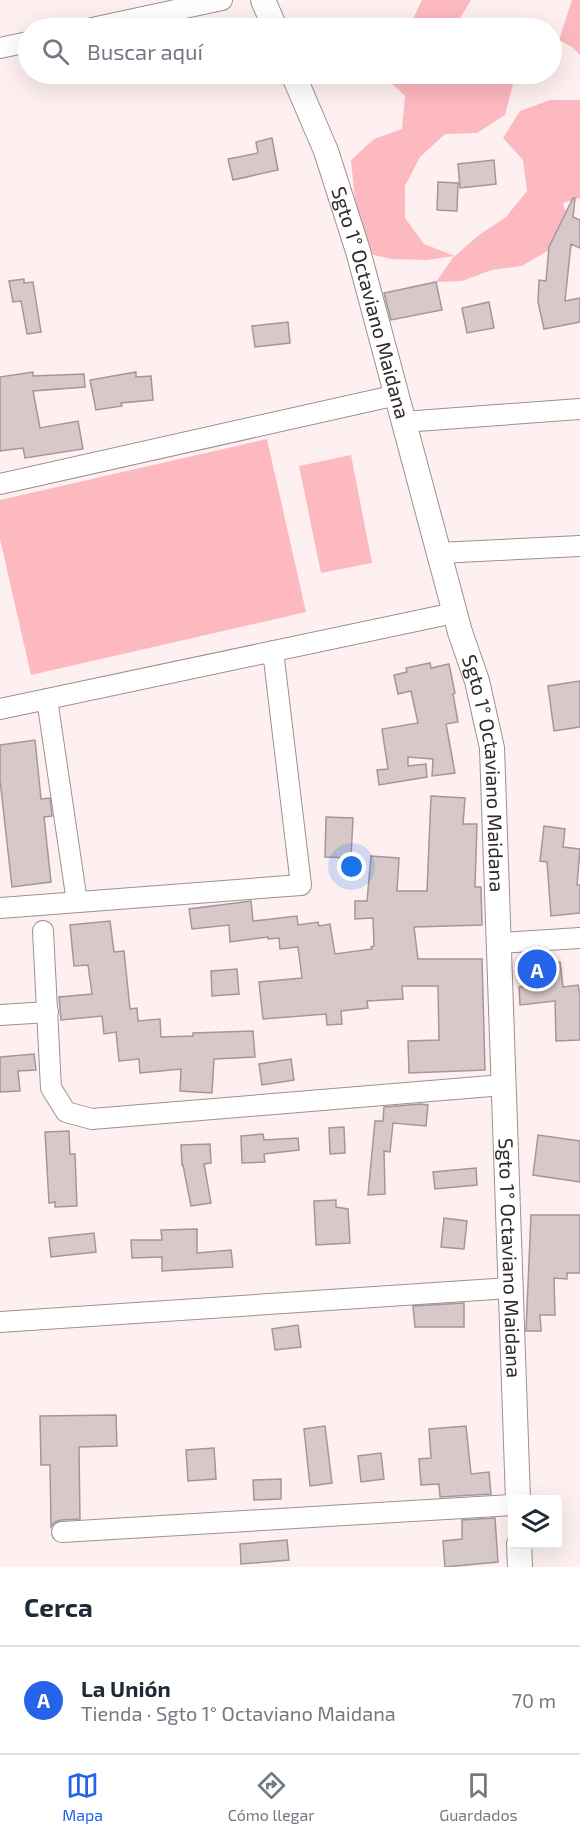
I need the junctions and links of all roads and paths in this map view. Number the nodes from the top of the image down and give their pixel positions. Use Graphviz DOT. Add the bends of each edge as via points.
graph roads {
  1 [pos="222,0"];
  2 [pos="263,0"];
  3 [pos="138,18"];
  4 [pos="270,18"];
  5 [pos="18,44"];
  6 [pos="0,48"];
  7 [pos="297,84"];
  8 [pos="396,395"];
  9 [pos="580,409"];
  10 [pos="404,422"];
  11 [pos="0,484"];
  12 [pos="580,546"];
  13 [pos="438,553"];
  14 [pos="454,613"];
  15 [pos="273,651"];
  16 [pos="48,699"];
  17 [pos="0,709"];
  18 [pos="77,902"];
  19 [pos="0,908"];
  20 [pos="43,931"];
  21 [pos="580,938"];
  22 [pos="499,943"];
  23 [pos="48,1012"];
  24 [pos="0,1015"];
  25 [pos="503,1085"];
  26 [pos="510,1288"];
  27 [pos="0,1322"];
  28 [pos="518,1495"];
  29 [pos="508,1504"];
  30 [pos="62,1532"];
  31 [pos="519,1549"];
  32 [pos="520,1567"];
  1 -- 3 [label="street"];
  2 -- 4 [label="main road"];
  5 -- 6 [label="street"];
  7 -- 8 [label="main road, Sgto 1° Octaviano Maidana" via="326,151 358,251"];
  8 -- 10 [label="main road, Sgto 1° Octaviano Maidana"];
  8 -- 11 [label="street"];
  9 -- 10 [label="street"];
  10 -- 13 [label="main road, Sgto 1° Octaviano Maidana"];
  12 -- 13 [label="street"];
  13 -- 14 [label="main road, Sgto 1° Octaviano Maidana"];
  14 -- 15 [label="street"];
  14 -- 22 [label="main road, Sgto 1° Octaviano Maidana" via="477,681 492,748"];
  15 -- 16 [label="street"];
  15 -- 18 [label="street" via="301,885"];
  16 -- 17 [label="street"];
  16 -- 18 [label="street"];
  18 -- 19 [label="street"];
  20 -- 23 [label="street"];
  21 -- 22 [label="street"];
  22 -- 25 [label="main road, Sgto 1° Octaviano Maidana"];
  23 -- 24 [label="street"];
  23 -- 25 [label="street" via="51,1088 66,1112 92,1119"];
  25 -- 26 [label="main road, Sgto 1° Octaviano Maidana"];
  26 -- 27 [label="street"];
  26 -- 28 [label="main road, Sgto 1° Octaviano Maidana"];
  29 -- 30 [label="street"];
  31 -- 32 [label="main road"];
}
